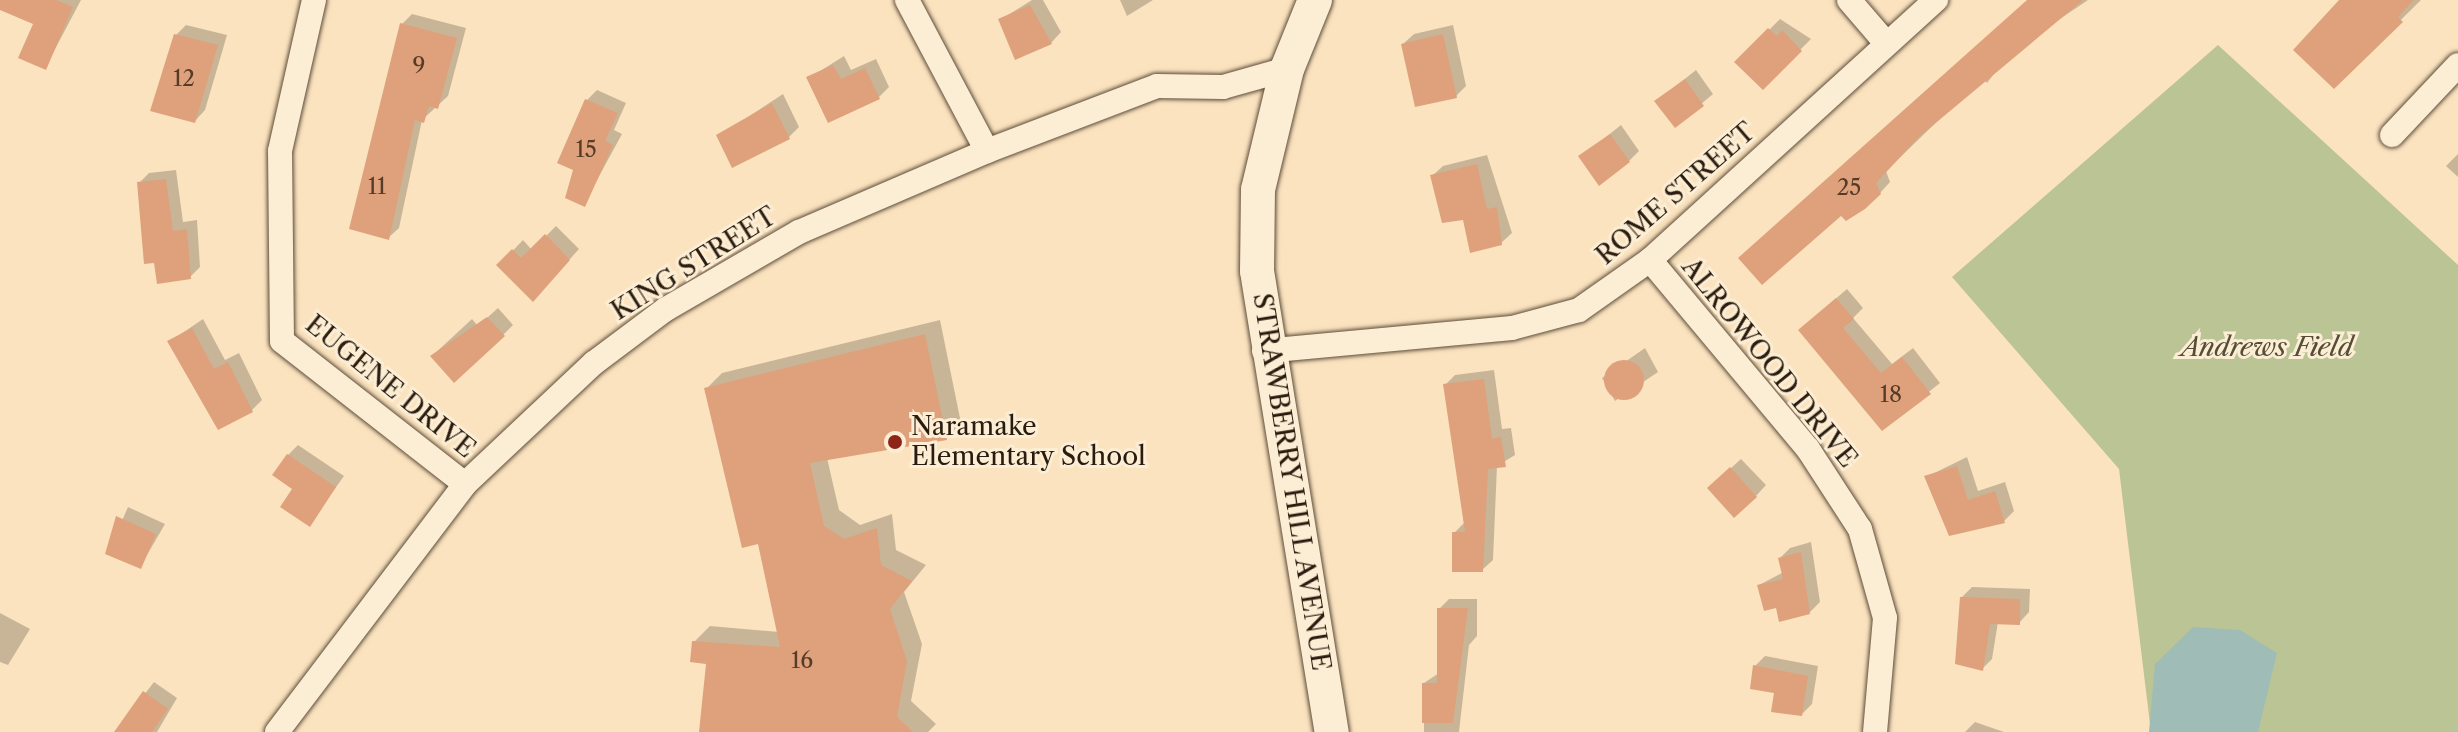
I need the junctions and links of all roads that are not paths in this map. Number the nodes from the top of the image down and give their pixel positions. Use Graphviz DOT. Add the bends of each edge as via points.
graph roads {
  1 [pos="314,0"];
  2 [pos="907,0"];
  3 [pos="1315,0"];
  4 [pos="1849,0"];
  5 [pos="1936,0"];
  6 [pos="1886,43"];
  7 [pos="2458,65"];
  8 [pos="1287,69"];
  9 [pos="2392,135"];
  10 [pos="987,151"];
  11 [pos="1650,260"];
  12 [pos="1264,351"];
  13 [pos="465,484"];
  14 [pos="277,732"];
  15 [pos="1332,732"];
  16 [pos="1875,732"];
  1 -- 13 [label="street, EUGENE DRIVE" via="280,151 282,341"];
  2 -- 10 [label="street"];
  3 -- 8 [label="main road, STRAWBERRY HILL AVENUE"];
  4 -- 6 [label="street"];
  5 -- 6 [label="street, ROME STREET"];
  6 -- 11 [label="street, ROME STREET"];
  7 -- 9 [label="street"];
  8 -- 10 [label="street, KING STREET" via="1223,87 1157,86"];
  8 -- 12 [label="main road, STRAWBERRY HILL AVENUE" via="1258,190"];
  10 -- 13 [label="street, KING STREET" via="799,232 666,309 594,363"];
  11 -- 12 [label="street, ROME STREET" via="1579,310 1512,328"];
  11 -- 16 [label="street, ALROWOOD DRIVE" via="1808,449 1860,529 1885,618"];
  12 -- 15 [label="main road, STRAWBERRY HILL AVENUE"];
  13 -- 14 [label="street, KING STREET"];
}
